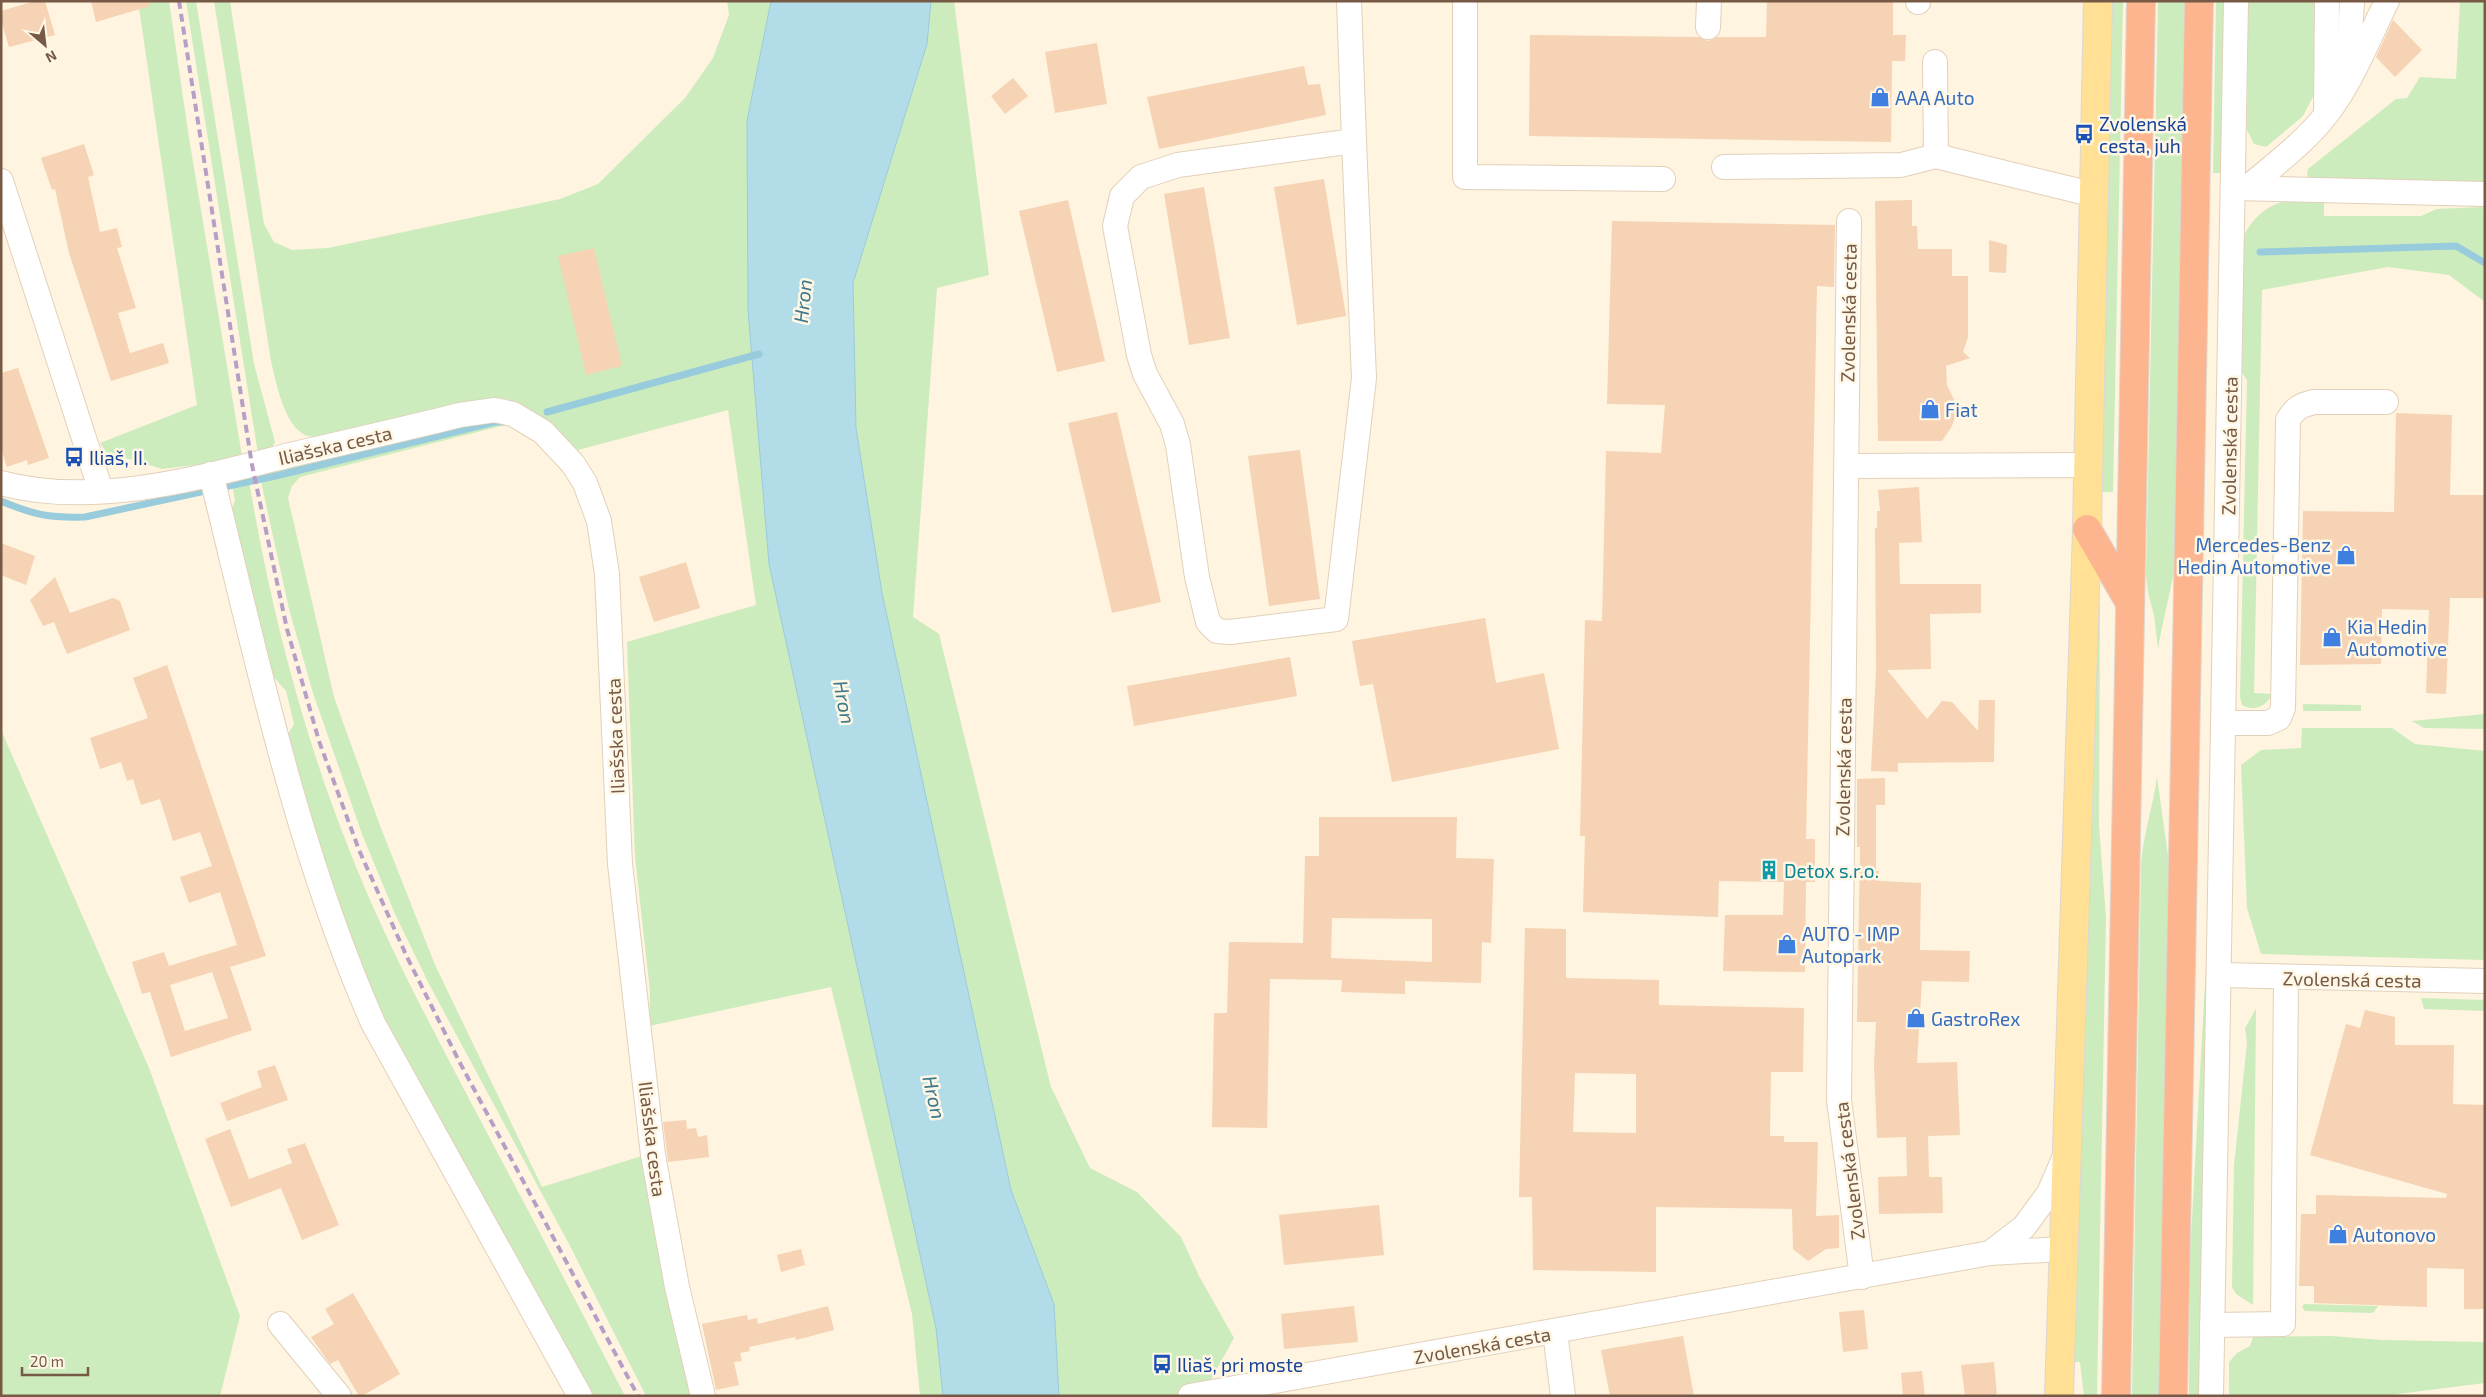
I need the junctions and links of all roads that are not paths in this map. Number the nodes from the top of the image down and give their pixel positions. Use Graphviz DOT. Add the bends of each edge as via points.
graph roads {
  1 [pos="1349,1"];
  2 [pos="1465,1"];
  3 [pos="1709,1"];
  4 [pos="2098,1"];
  5 [pos="2141,1"];
  6 [pos="2199,1"];
  7 [pos="2236,1"];
  8 [pos="2327,1"];
  9 [pos="2352,1"];
  10 [pos="2387,1"];
  11 [pos="1708,27"];
  12 [pos="1935,62"];
  13 [pos="2348,79"];
  14 [pos="2326,114"];
  15 [pos="1354,141"];
  16 [pos="1936,156"];
  17 [pos="1724,168"];
  18 [pos="1663,179"];
  19 [pos="1,182"];
  20 [pos="2240,188"];
  21 [pos="2485,194"];
  22 [pos="2095,195"];
  23 [pos="1849,221"];
  24 [pos="2386,402"];
  25 [pos="2087,465"];
  26 [pos="1847,466"];
  27 [pos="1,483"];
  28 [pos="214,486"];
  29 [pos="100,491"];
  30 [pos="2087,529"];
  31 [pos="2130,603"];
  32 [pos="2223,723"];
  33 [pos="2219,975"];
  34 [pos="2286,978"];
  35 [pos="2485,981"];
  36 [pos="2066,1155"];
  37 [pos="2062,1249"];
  38 [pos="1990,1253"];
  39 [pos="1862,1277"];
  40 [pos="280,1324"];
  41 [pos="2212,1325"];
  42 [pos="1556,1332"];
  43 [pos="1301,1386"];
  44 [pos="339,1396"];
  45 [pos="580,1396"];
  46 [pos="703,1396"];
  47 [pos="1190,1396"];
  48 [pos="1563,1396"];
  49 [pos="2059,1396"];
  50 [pos="2116,1396"];
  51 [pos="2173,1396"];
  52 [pos="2211,1396"];
  1 -- 15 [label="street"];
  2 -- 18 [label="street" via="1465,177"];
  3 -- 11 [label="street"];
  4 -- 22 [label="main road, Zvolenská cesta"];
  5 -- 31 [label="highway"];
  6 -- 51 [label="highway"];
  7 -- 20 [label="street, Zvolenská cesta"];
  8 -- 14 [label="street"];
  9 -- 13 [label="street"];
  10 -- 13 [label="street"];
  12 -- 16 [label="street"];
  13 -- 14 [label="street"];
  14 -- 20 [label="street" via="2306,138"];
  15 -- 15 [label="street" via="1364,378 1336,619 1217,631 1208,622 1197,577 1178,445 1172,424 1145,374 1139,355 1115,226 1122,196 1141,177 1178,165"];
  16 -- 17 [label="street" via="1902,165"];
  16 -- 22 [label="street"];
  19 -- 29 [label="street"];
  20 -- 21 [label="street"];
  20 -- 32 [label="street, Zvolenská cesta"];
  22 -- 25 [label="main road, Zvolenská cesta"];
  23 -- 26 [label="street, Zvolenská cesta"];
  24 -- 32 [label="street" via="2303,404 2288,420 2283,708 2279,718 2268,723"];
  25 -- 26 [label="street"];
  25 -- 30 [label="main road, Zvolenská cesta"];
  26 -- 39 [label="street, Zvolenská cesta" via="1839,1100"];
  27 -- 29 [label="street, Iliašska cesta" via="56,492"];
  28 -- 29 [label="street, Iliašska cesta"];
  28 -- 45 [label="street" via="280,750 345,960 373,1023"];
  28 -- 46 [label="street, Iliašska cesta" via="460,415 495,410 513,414 543,432 568,458 585,483 599,522 607,574 620,864 654,1155 677,1286"];
  30 -- 31 [label="highway"];
  30 -- 36 [label="main road, Zvolenská cesta"];
  31 -- 50 [label="highway"];
  32 -- 33 [label="street, Zvolenská cesta"];
  33 -- 34 [label="street, Zvolenská cesta"];
  33 -- 41 [label="street, Zvolenská cesta"];
  34 -- 35 [label="street, Zvolenská cesta"];
  34 -- 41 [label="street" via="2283,1324"];
  36 -- 37 [label="main road, Zvolenská cesta"];
  36 -- 38 [label="street, Zvolenská cesta" via="2049,1193 2024,1227"];
  37 -- 38 [label="street, Zvolenská cesta"];
  37 -- 49 [label="main road, Zvolenská cesta"];
  38 -- 39 [label="street, Zvolenská cesta"];
  39 -- 42 [label="street, Zvolenská cesta"];
  40 -- 44 [label="street"];
  41 -- 52 [label="street, Zvolenská cesta"];
  42 -- 43 [label="street, Zvolenská cesta"];
  42 -- 48 [label="street"];
  43 -- 47 [label="street, Zvolenská cesta"];
}
